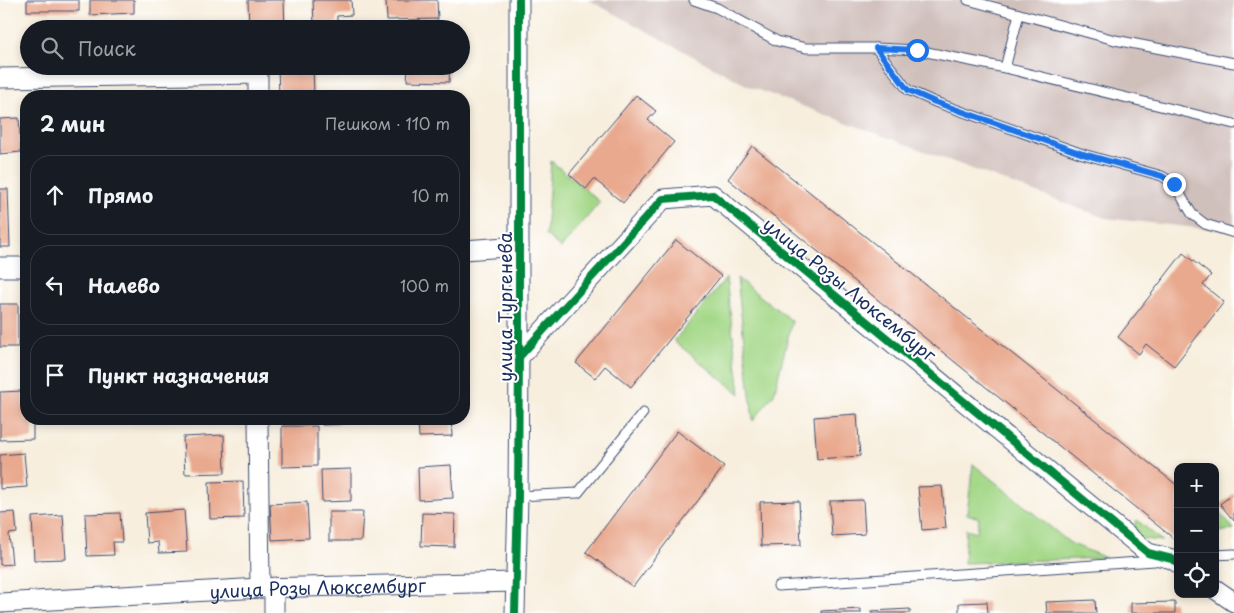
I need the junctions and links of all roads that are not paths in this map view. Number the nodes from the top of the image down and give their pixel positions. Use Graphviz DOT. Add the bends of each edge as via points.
graph roads {
  1 [pos="519,0"];
  2 [pos="694,0"];
  3 [pos="968,0"];
  4 [pos="1019,14"];
  5 [pos="876,48"];
  6 [pos="1234,63"];
  7 [pos="1005,68"];
  8 [pos="194,75"];
  9 [pos="258,75"];
  10 [pos="0,78"];
  11 [pos="258,90"];
  12 [pos="1234,124"];
  13 [pos="1234,233"];
  14 [pos="518,246"];
  15 [pos="470,250"];
  16 [pos="0,267"];
  17 [pos="20,267"];
  18 [pos="519,357"];
  19 [pos="643,413"];
  20 [pos="258,425"];
  21 [pos="518,496"];
  22 [pos="1234,554"];
  23 [pos="1219,555"];
  24 [pos="1174,560"];
  25 [pos="1174,561"];
  26 [pos="515,582"];
  27 [pos="778,586"];
  28 [pos="267,588"];
  29 [pos="1219,592"];
  30 [pos="1234,602"];
  31 [pos="0,603"];
  32 [pos="274,613"];
  33 [pos="515,613"];
  1 -- 14 [label="street, улица Тургенева"];
  2 -- 5 [label="lane" via="717,8 777,41 806,48"];
  3 -- 4 [label="lane"];
  4 -- 6 [label="lane" via="1115,40"];
  4 -- 7 [label="lane"];
  5 -- 7 [label="lane" via="917,50"];
  5 -- 13 [label="lane" via="908,90 1083,154 1162,176 1174,184 1192,214 1205,224"];
  7 -- 12 [label="lane"];
  8 -- 10 [label="street"];
  9 -- 11 [label="street"];
  14 -- 15 [label="street"];
  14 -- 18 [label="street, улица Тургенева"];
  16 -- 17 [label="street"];
  18 -- 21 [label="street, улица Тургенева"];
  18 -- 24 [label="street, улица Розы Люксембург" via="663,199 713,195 1148,553"];
  19 -- 21 [label="lane" via="578,493"];
  20 -- 28 [label="street"];
  21 -- 26 [label="street, улица Тургенева"];
  22 -- 23 [label="lane"];
  25 -- 27 [label="lane"];
  26 -- 28 [label="street, улица Розы Люксембург"];
  26 -- 33 [label="street, улица Тургенева"];
  28 -- 31 [label="street, улица Розы Люксембург"];
  28 -- 32 [label="street"];
  29 -- 30 [label="street"];
}
